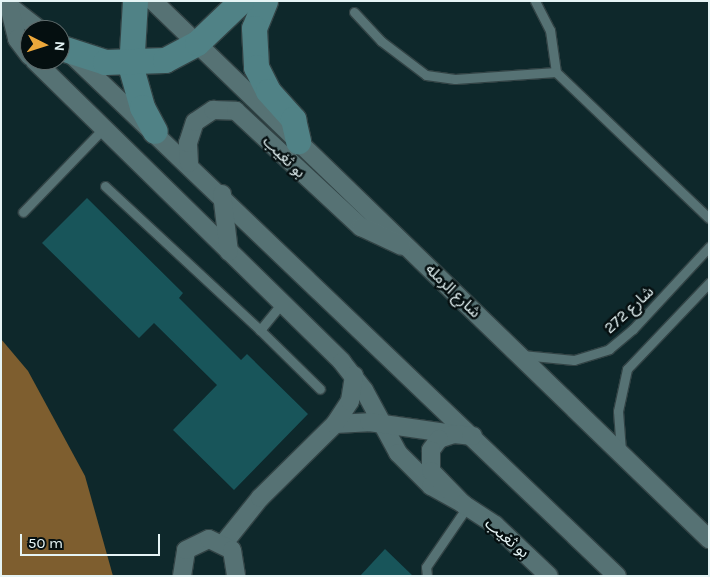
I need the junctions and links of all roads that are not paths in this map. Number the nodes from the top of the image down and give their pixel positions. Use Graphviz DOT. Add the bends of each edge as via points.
graph roads {
  1 [pos="135,1"];
  2 [pos="153,1"];
  3 [pos="241,1"];
  4 [pos="265,1"];
  5 [pos="534,1"];
  6 [pos="6,4"];
  7 [pos="354,12"];
  8 [pos="27,20"];
  9 [pos="20,43"];
  10 [pos="197,43"];
  11 [pos="70,50"];
  12 [pos="70,54"];
  13 [pos="131,64"];
  14 [pos="44,70"];
  15 [pos="556,72"];
  16 [pos="103,129"];
  17 [pos="155,131"];
  18 [pos="298,141"];
  19 [pos="189,163"];
  20 [pos="105,186"];
  21 [pos="222,194"];
  22 [pos="23,212"];
  23 [pos="709,218"];
  24 [pos="407,247"];
  25 [pos="709,247"];
  26 [pos="229,252"];
  27 [pos="709,283"];
  28 [pos="282,303"];
  29 [pos="260,330"];
  30 [pos="520,355"];
  31 [pos="354,375"];
  32 [pos="320,389"];
  33 [pos="380,423"];
  34 [pos="335,424"];
  35 [pos="454,434"];
  36 [pos="473,436"];
  37 [pos="622,454"];
  38 [pos="465,505"];
  39 [pos="709,539"];
  40 [pos="224,543"];
  41 [pos="182,576"];
  42 [pos="236,576"];
  43 [pos="427,576"];
  44 [pos="549,576"];
  45 [pos="617,576"];
  1 -- 13 [label="main road"];
  2 -- 10 [label="street, شارع الرمله"];
  3 -- 10 [label="main road"];
  4 -- 18 [label="main road" via="254,28 256,66 268,91 293,119"];
  5 -- 15 [label="lane" via="550,30"];
  6 -- 8 [label="street"];
  6 -- 9 [label="street"];
  7 -- 15 [label="lane" via="381,40 426,75 455,79"];
  10 -- 13 [label="main road" via="165,60"];
  10 -- 18 [label="street, شارع الرمله"];
  11 -- 13 [label="main road" via="96,60"];
  12 -- 17 [label="street"];
  13 -- 17 [label="main road" via="142,107"];
  14 -- 16 [label="street, بو ثغيب"];
  15 -- 23 [label="lane"];
  16 -- 22 [label="lane"];
  16 -- 26 [label="street, بو ثغيب"];
  17 -- 19 [label="street"];
  18 -- 24 [label="street, شارع الرمله"];
  19 -- 21 [label="street"];
  19 -- 24 [label="street, بو ثغيب" via="188,144 195,122 214,110 236,111 361,227"];
  20 -- 29 [label="lane"];
  21 -- 26 [label="street"];
  21 -- 36 [label="street"];
  24 -- 30 [label="street, شارع الرمله"];
  25 -- 30 [label="lane, شارع 272" via="633,329 609,349 574,360"];
  26 -- 28 [label="street, بو ثغيب"];
  27 -- 37 [label="lane" via="627,369 618,411"];
  28 -- 29 [label="lane"];
  28 -- 31 [label="street, بو ثغيب"];
  29 -- 32 [label="lane"];
  30 -- 37 [label="street, شارع الرمله"];
  31 -- 33 [label="street, بو ثغيب"];
  31 -- 34 [label="street" via="350,401"];
  33 -- 34 [label="street"];
  33 -- 35 [label="street"];
  33 -- 38 [label="street, بو ثغيب" via="410,466 442,495"];
  34 -- 40 [label="street" via="260,498"];
  35 -- 36 [label="street"];
  35 -- 38 [label="street, بو ثغيب" via="435,444 429,465 435,478"];
  36 -- 45 [label="street"];
  37 -- 39 [label="street, شارع الرمله"];
  38 -- 43 [label="lane" via="426,567"];
  38 -- 44 [label="street, بو ثغيب" via="508,536"];
  40 -- 41 [label="street" via="209,539 194,543 182,560"];
  40 -- 42 [label="street" via="235,554"];
}
